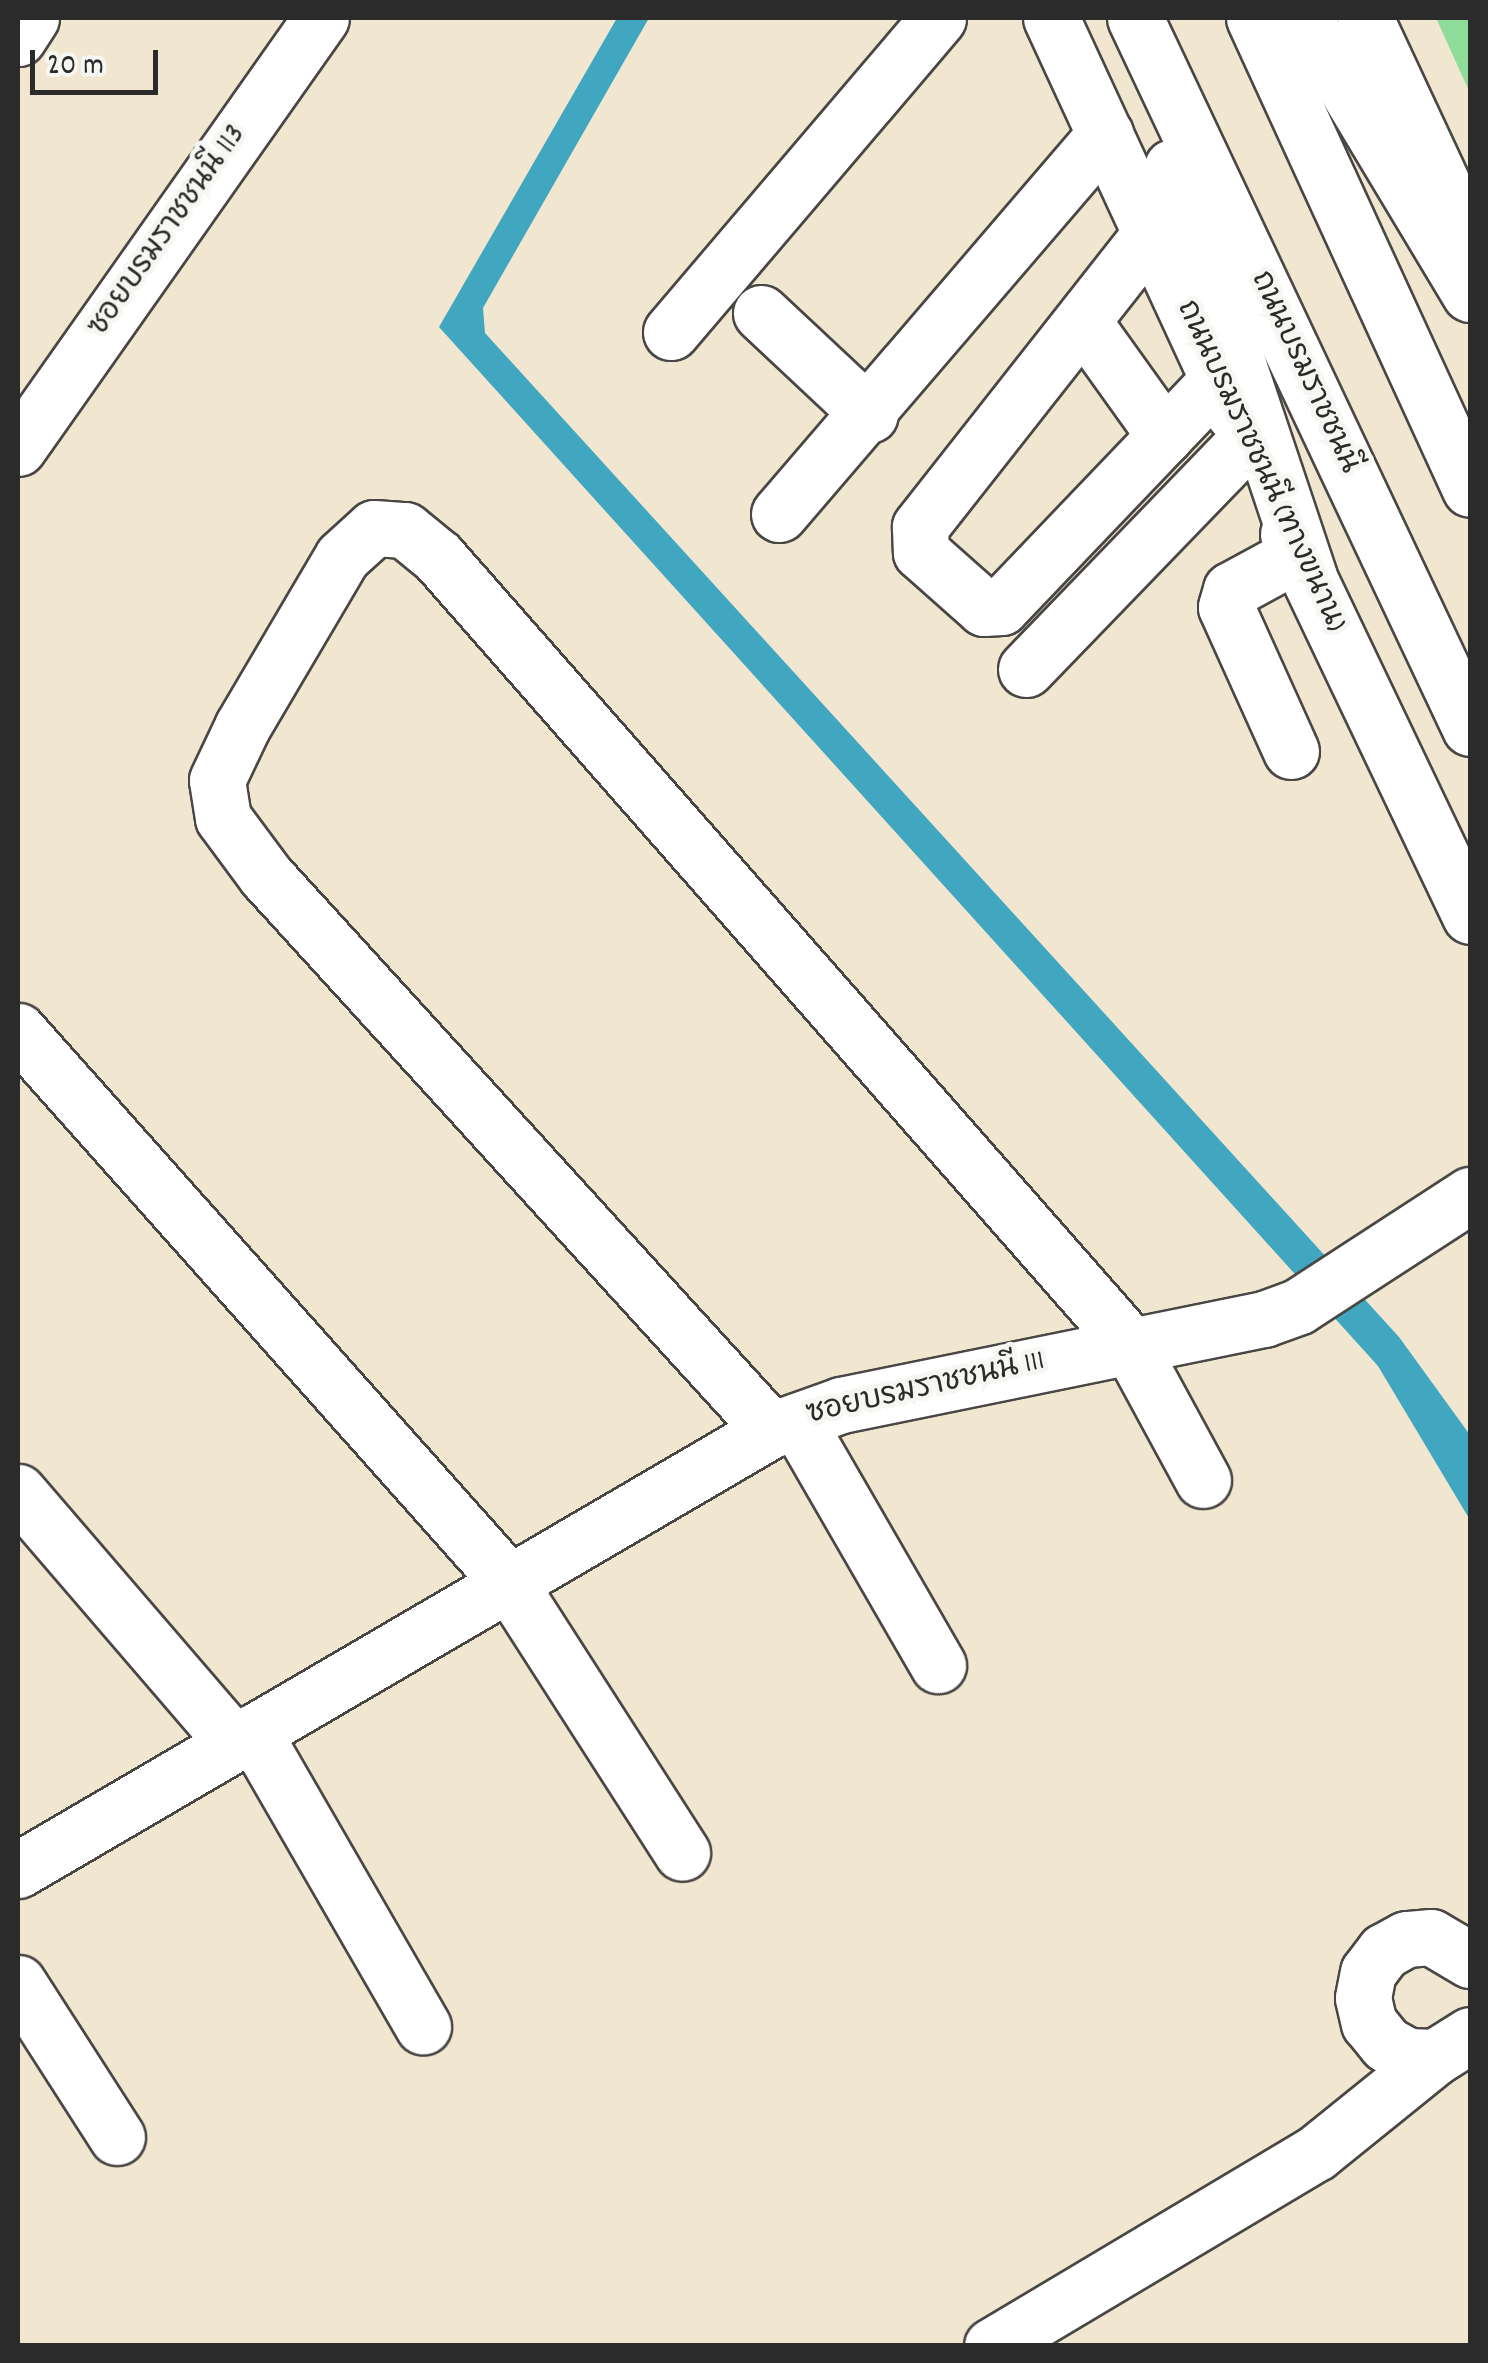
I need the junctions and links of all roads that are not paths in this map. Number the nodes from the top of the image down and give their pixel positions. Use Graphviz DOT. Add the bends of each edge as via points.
graph roads {
  1 [pos="31,18"];
  2 [pos="321,18"];
  3 [pos="938,18"];
  4 [pos="1051,18"];
  5 [pos="1117,18"];
  6 [pos="1135,18"];
  7 [pos="1254,18"];
  8 [pos="1304,18"];
  9 [pos="1365,18"];
  10 [pos="18,38"];
  11 [pos="1105,134"];
  12 [pos="1151,233"];
  13 [pos="1470,243"];
  14 [pos="1470,294"];
  15 [pos="761,312"];
  16 [pos="1084,323"];
  17 [pos="671,332"];
  18 [pos="1218,380"];
  19 [pos="870,416"];
  20 [pos="1165,436"];
  21 [pos="1246,441"];
  22 [pos="18,448"];
  23 [pos="1470,490"];
  24 [pos="779,514"];
  25 [pos="1303,565"];
  26 [pos="1026,669"];
  27 [pos="1470,728"];
  28 [pos="1291,751"];
  29 [pos="1470,916"];
  30 [pos="18,1031"];
  31 [pos="1470,1195"];
  32 [pos="1128,1342"];
  33 [pos="784,1425"];
  34 [pos="1203,1480"];
  35 [pos="18,1492"];
  36 [pos="507,1580"];
  37 [pos="938,1665"];
  38 [pos="226,1746"];
  39 [pos="682,1853"];
  40 [pos="18,1870"];
  41 [pos="1470,1960"];
  42 [pos="18,1982"];
  43 [pos="423,2026"];
  44 [pos="1453,2046"];
  45 [pos="117,2137"];
  46 [pos="992,2346"];
  1 -- 10 [label="main road"];
  2 -- 22 [label="main road, ซอยบรมราชชนนี 113"];
  3 -- 17 [label="main road"];
  4 -- 11 [label="main road, ถนนบรมราชชนนี (ทางขนาน)"];
  5 -- 25 [label="main road"];
  6 -- 27 [label="main road, ถนนบรมราชชนนี"];
  7 -- 23 [label="main road"];
  8 -- 14 [label="main road"];
  9 -- 13 [label="main road"];
  11 -- 12 [label="main road, ถนนบรมราชชนนี (ทางขนาน)"];
  11 -- 19 [label="main road"];
  12 -- 16 [label="main road"];
  12 -- 18 [label="main road, ถนนบรมราชชนนี (ทางขนาน)"];
  15 -- 19 [label="main road"];
  16 -- 20 [label="main road"];
  16 -- 20 [label="main road" via="920,527 922,552 984,608 1001,608"];
  18 -- 20 [label="main road"];
  18 -- 21 [label="main road, ถนนบรมราชชนนี (ทางขนาน)"];
  19 -- 24 [label="main road"];
  21 -- 25 [label="main road, ถนนบรมราชชนนี (ทางขนาน)"];
  21 -- 26 [label="main road"];
  25 -- 28 [label="main road" via="1231,590 1226,608"];
  25 -- 29 [label="main road, ถนนบรมราชชนนี (ทางขนาน)"];
  30 -- 36 [label="main road"];
  31 -- 32 [label="main road, ซอยบรมราชชนนี 111" via="1299,1306 1232,1329"];
  32 -- 33 [label="main road, ซอยบรมราชชนนี 111"];
  32 -- 33 [label="main road" via="438,557 406,530 374,528 342,557 242,727 217,780 222,818 266,876"];
  32 -- 34 [label="main road"];
  33 -- 36 [label="main road, ซอยบรมราชชนนี 111"];
  33 -- 37 [label="main road"];
  35 -- 38 [label="main road"];
  36 -- 38 [label="main road, ซอยบรมราชชนนี 111"];
  36 -- 39 [label="main road"];
  38 -- 40 [label="main road, ซอยบรมราชชนนี 111"];
  38 -- 43 [label="main road"];
  41 -- 44 [label="main road" via="1431,1937 1406,1939 1384,1951 1368,1972 1363,1998 1369,2024 1386,2044 1408,2056"];
  42 -- 45 [label="main road"];
  44 -- 46 [label="main road" via="1316,2153"];
}
